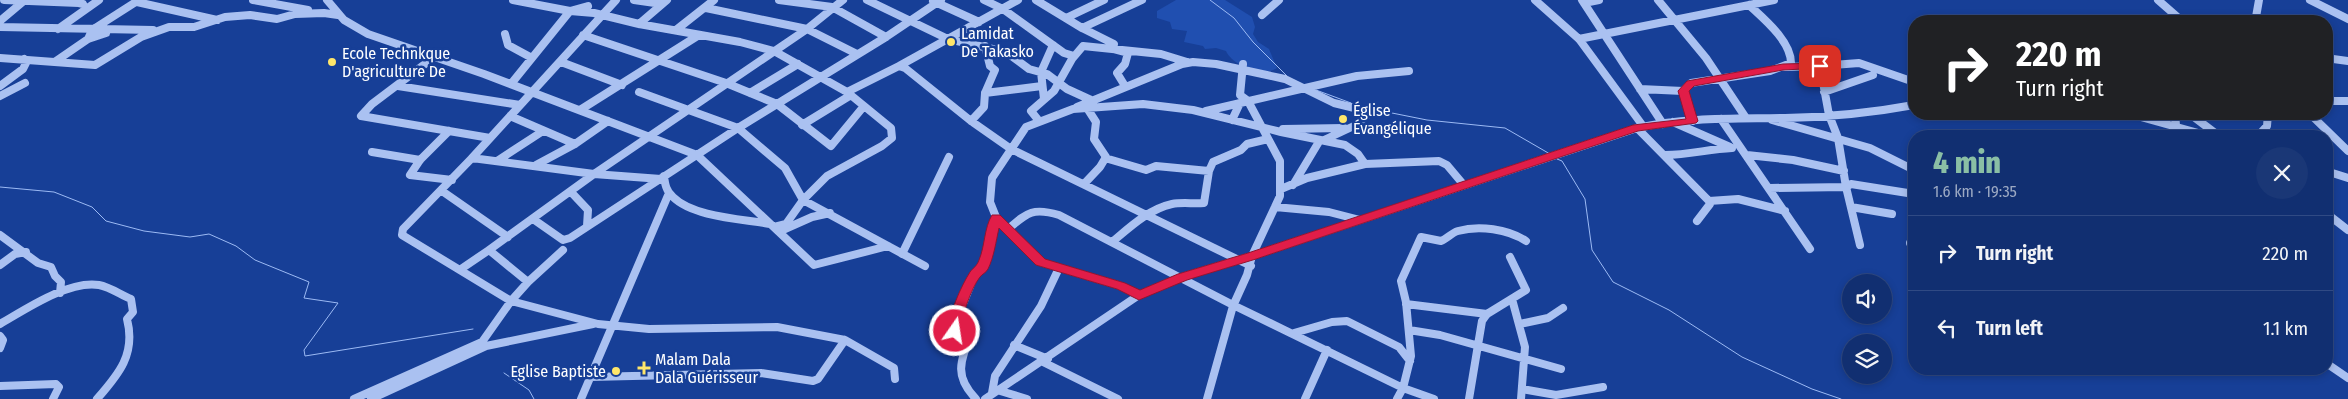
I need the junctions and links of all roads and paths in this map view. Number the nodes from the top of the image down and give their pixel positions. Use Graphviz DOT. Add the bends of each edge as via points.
graph roads {
  1 [pos="4,0"];
  2 [pos="93,0"];
  3 [pos="99,0"];
  4 [pos="253,0"];
  5 [pos="327,0"];
  6 [pos="513,0"];
  7 [pos="616,0"];
  8 [pos="634,0"];
  9 [pos="714,0"];
  10 [pos="779,0"];
  11 [pos="843,0"];
  12 [pos="867,0"];
  13 [pos="984,0"];
  14 [pos="1018,0"];
  15 [pos="1036,0"];
  16 [pos="1104,0"];
  17 [pos="1142,0"];
  18 [pos="1279,0"];
  19 [pos="1535,0"];
  20 [pos="1599,0"];
  21 [pos="1658,0"];
  22 [pos="1774,0"];
  23 [pos="2158,0"];
  24 [pos="2259,0"];
  25 [pos="2310,0"];
  26 [pos="25,1"];
  27 [pos="60,1"];
  28 [pos="138,1"];
  29 [pos="936,1"];
  30 [pos="664,2"];
  31 [pos="1583,2"];
  32 [pos="79,3"];
  33 [pos="586,3"];
  34 [pos="1749,5"];
  35 [pos="706,8"];
  36 [pos="832,8"];
  37 [pos="85,9"];
  38 [pos="1003,9"];
  39 [pos="570,11"];
  40 [pos="324,13"];
  41 [pos="597,14"];
  42 [pos="340,15"];
  43 [pos="1262,15"];
  44 [pos="2175,15"];
  45 [pos="2256,15"];
  46 [pos="1066,18"];
  47 [pos="2348,19"];
  48 [pos="220,20"];
  49 [pos="911,20"];
  50 [pos="0,21"];
  51 [pos="1676,21"];
  52 [pos="979,22"];
  53 [pos="639,24"];
  54 [pos="0,27"];
  55 [pos="1082,28"];
  56 [pos="58,29"];
  57 [pos="807,29"];
  58 [pos="92,30"];
  59 [pos="158,30"];
  60 [pos="676,30"];
  61 [pos="114,31"];
  62 [pos="504,34"];
  63 [pos="583,34"];
  64 [pos="1604,34"];
  65 [pos="699,35"];
  66 [pos="886,37"];
  67 [pos="88,39"];
  68 [pos="948,39"];
  69 [pos="1579,39"];
  70 [pos="1053,45"];
  71 [pos="986,46"];
  72 [pos="1114,49"];
  73 [pos="540,50"];
  74 [pos="774,51"];
  75 [pos="518,52"];
  76 [pos="857,54"];
  77 [pos="1074,56"];
  78 [pos="0,58"];
  79 [pos="433,58"];
  80 [pos="532,58"];
  81 [pos="24,59"];
  82 [pos="2333,59"];
  83 [pos="56,61"];
  84 [pos="2348,61"];
  85 [pos="561,62"];
  86 [pos="659,62"];
  87 [pos="1189,62"];
  88 [pos="798,64"];
  89 [pos="899,66"];
  90 [pos="1820,66"];
  91 [pos="1783,67"];
  92 [pos="1243,68"];
  93 [pos="1409,71"];
  94 [pos="1041,72"];
  95 [pos="1873,75"];
  96 [pos="822,76"];
  97 [pos="1720,79"];
  98 [pos="1908,80"];
  99 [pos="1059,82"];
  100 [pos="726,83"];
  101 [pos="511,84"];
  102 [pos="622,85"];
  103 [pos="398,86"];
  104 [pos="1042,86"];
  105 [pos="1125,86"];
  106 [pos="0,87"];
  107 [pos="1304,88"];
  108 [pos="1640,89"];
  109 [pos="1683,91"];
  110 [pos="532,92"];
  111 [pos="639,92"];
  112 [pos="1824,92"];
  113 [pos="750,93"];
  114 [pos="986,93"];
  115 [pos="849,94"];
  116 [pos="0,96"];
  117 [pos="1044,99"];
  118 [pos="1091,100"];
  119 [pos="2333,101"];
  120 [pos="2348,101"];
  121 [pos="1244,102"];
  122 [pos="777,104"];
  123 [pos="520,105"];
  124 [pos="864,106"];
  125 [pos="1908,106"];
  126 [pos="1087,108"];
  127 [pos="1073,109"];
  128 [pos="580,110"];
  129 [pos="688,110"];
  130 [pos="1204,111"];
  131 [pos="510,116"];
  132 [pos="1829,116"];
  133 [pos="1746,118"];
  134 [pos="1765,118"];
  135 [pos="1721,119"];
  136 [pos="1232,120"];
  137 [pos="2151,120"];
  138 [pos="2175,120"];
  139 [pos="2198,120"];
  140 [pos="2316,120"];
  141 [pos="608,121"];
  142 [pos="971,121"];
  143 [pos="1039,121"];
  144 [pos="1692,121"];
  145 [pos="1673,122"];
  146 [pos="1663,124"];
  147 [pos="802,125"];
  148 [pos="1356,125"];
  149 [pos="1640,127"];
  150 [pos="2176,127"];
  151 [pos="738,128"];
  152 [pos="1266,128"];
  153 [pos="2187,130"];
  154 [pos="2211,130"];
  155 [pos="2326,130"];
  156 [pos="449,131"];
  157 [pos="543,131"];
  158 [pos="2333,136"];
  159 [pos="649,137"];
  160 [pos="490,138"];
  161 [pos="1838,138"];
  162 [pos="1268,139"];
  163 [pos="1322,140"];
  164 [pos="1736,140"];
  165 [pos="575,144"];
  166 [pos="1732,148"];
  167 [pos="1011,149"];
  168 [pos="2348,151"];
  169 [pos="372,152"];
  170 [pos="697,155"];
  171 [pos="1665,155"];
  172 [pos="1747,155"];
  173 [pos="949,157"];
  174 [pos="472,158"];
  175 [pos="1105,158"];
  176 [pos="420,160"];
  177 [pos="497,161"];
  178 [pos="1365,164"];
  179 [pos="536,165"];
  180 [pos="1908,167"];
  181 [pos="1209,171"];
  182 [pos="1844,171"];
  183 [pos="2333,173"];
  184 [pos="594,174"];
  185 [pos="662,178"];
  186 [pos="2348,178"];
  187 [pos="452,180"];
  188 [pos="1084,184"];
  189 [pos="1463,184"];
  190 [pos="1293,185"];
  191 [pos="1846,187"];
  192 [pos="1770,188"];
  193 [pos="1281,189"];
  194 [pos="442,191"];
  195 [pos="571,192"];
  196 [pos="669,193"];
  197 [pos="1908,193"];
  198 [pos="803,200"];
  199 [pos="1709,201"];
  200 [pos="1275,207"];
  201 [pos="1851,207"];
  202 [pos="1785,211"];
  203 [pos="830,213"];
  204 [pos="1892,214"];
  205 [pos="1147,215"];
  206 [pos="996,218"];
  207 [pos="533,219"];
  208 [pos="2333,219"];
  209 [pos="1360,220"];
  210 [pos="1697,221"];
  211 [pos="772,225"];
  212 [pos="587,226"];
  213 [pos="785,230"];
  214 [pos="1007,230"];
  215 [pos="2348,230"];
  216 [pos="0,235"];
  217 [pos="508,237"];
  218 [pos="1526,241"];
  219 [pos="1112,242"];
  220 [pos="1860,245"];
  221 [pos="888,246"];
  222 [pos="1810,249"];
  223 [pos="490,250"];
  224 [pos="562,250"];
  225 [pos="26,252"];
  226 [pos="902,254"];
  227 [pos="1252,256"];
  228 [pos="1510,256"];
  229 [pos="1238,260"];
  230 [pos="0,266"];
  231 [pos="925,266"];
  232 [pos="1251,266"];
  233 [pos="1060,268"];
  234 [pos="461,269"];
  235 [pos="1182,277"];
  236 [pos="528,282"];
  237 [pos="60,293"];
  238 [pos="1139,295"];
  239 [pos="1512,299"];
  240 [pos="511,301"];
  241 [pos="1406,304"];
  242 [pos="1233,305"];
  243 [pos="1563,308"];
  244 [pos="1487,314"];
  245 [pos="0,324"];
  246 [pos="598,324"];
  247 [pos="1520,324"];
  248 [pos="612,326"];
  249 [pos="1409,330"];
  250 [pos="1294,333"];
  251 [pos="0,336"];
  252 [pos="845,340"];
  253 [pos="484,344"];
  254 [pos="1014,345"];
  255 [pos="1478,346"];
  256 [pos="0,348"];
  257 [pos="1407,349"];
  258 [pos="1326,350"];
  259 [pos="1525,359"];
  260 [pos="1045,360"];
  261 [pos="2333,368"];
  262 [pos="1561,369"];
  263 [pos="590,377"];
  264 [pos="2348,378"];
  265 [pos="895,379"];
  266 [pos="0,386"];
  267 [pos="1603,387"];
  268 [pos="1403,388"];
  269 [pos="1522,389"];
  270 [pos="991,394"];
  271 [pos="52,399"];
  272 [pos="98,399"];
  273 [pos="354,399"];
  274 [pos="371,399"];
  275 [pos="581,399"];
  276 [pos="976,399"];
  277 [pos="1028,399"];
  278 [pos="1118,399"];
  279 [pos="1207,399"];
  280 [pos="1305,399"];
  281 [pos="1397,399"];
  282 [pos="1434,399"];
  283 [pos="1468,399"];
  284 [pos="1521,399"];
  1 -- 26 [label="street"];
  2 -- 32 [label="street"];
  3 -- 37 [label="street"];
  4 -- 40 [label="street"];
  5 -- 42 [label="street"];
  6 -- 39 [label="street"];
  7 -- 41 [label="street"];
  8 -- 30 [label="street"];
  9 -- 35 [label="street"];
  10 -- 36 [label="street"];
  11 -- 36 [label="street"];
  12 -- 49 [label="street"];
  13 -- 38 [label="street"];
  14 -- 38 [label="street"];
  15 -- 46 [label="street"];
  16 -- 46 [label="street"];
  17 -- 55 [label="street"];
  18 -- 43 [label="street"];
  19 -- 69 [label="street"];
  20 -- 31 [label="street"];
  21 -- 51 [label="street"];
  22 -- 34 [label="street"];
  23 -- 44 [label="street"];
  24 -- 45 [label="street"];
  25 -- 47 [label="street"];
  26 -- 27 [label="street"];
  26 -- 50 [label="street"];
  27 -- 32 [label="street"];
  28 -- 48 [label="street"];
  28 -- 58 [label="street"];
  29 -- 49 [label="street"];
  29 -- 52 [label="street"];
  30 -- 53 [label="street"];
  31 -- 64 [label="street"];
  32 -- 37 [label="street"];
  33 -- 39 [label="street"];
  33 -- 41 [label="street"];
  34 -- 51 [label="street"];
  34 -- 91 [label="street" via="1767,22 1792,56 1791,63"];
  35 -- 57 [label="street"];
  35 -- 60 [label="street"];
  36 -- 57 [label="street"];
  36 -- 66 [label="street"];
  37 -- 56 [label="street"];
  38 -- 52 [label="street"];
  38 -- 70 [label="street"];
  39 -- 41 [label="street"];
  39 -- 73 [label="street"];
  40 -- 42 [label="street"];
  40 -- 48 [label="street" via="295,14 277,19 250,15"];
  41 -- 53 [label="street"];
  41 -- 63 [label="street"];
  42 -- 79 [label="street" via="368,34"];
  46 -- 55 [label="street"];
  48 -- 59 [label="street" via="194,27"];
  49 -- 66 [label="street"];
  49 -- 68 [label="street"];
  51 -- 64 [label="street"];
  51 -- 97 [label="street"];
  52 -- 68 [label="street"];
  53 -- 60 [label="street"];
  54 -- 56 [label="street"];
  55 -- 72 [label="street" via="1114,44"];
  56 -- 58 [label="street"];
  57 -- 74 [label="street"];
  57 -- 76 [label="street"];
  58 -- 61 [label="street"];
  58 -- 67 [label="street"];
  59 -- 61 [label="street"];
  59 -- 83 [label="street" via="95,65"];
  60 -- 65 [label="street"];
  61 -- 67 [label="street"];
  62 -- 75 [label="street" via="508,45"];
  63 -- 85 [label="street"];
  63 -- 86 [label="street"];
  64 -- 69 [label="street"];
  64 -- 108 [label="street"];
  65 -- 74 [label="street"];
  65 -- 86 [label="street"];
  66 -- 76 [label="street"];
  67 -- 83 [label="street"];
  68 -- 71 [label="street"];
  68 -- 89 [label="street"];
  69 -- 149 [label="street"];
  70 -- 77 [label="street"];
  70 -- 94 [label="street"];
  71 -- 94 [label="street" via="1006,52 1029,69"];
  71 -- 114 [label="street" via="990,66 995,70"];
  72 -- 77 [label="street" via="1083,46"];
  72 -- 87 [label="street" via="1161,54"];
  72 -- 105 [label="street" via="1128,54 1117,73"];
  73 -- 75 [label="street"];
  73 -- 80 [label="street"];
  74 -- 88 [label="street"];
  74 -- 100 [label="street"];
  75 -- 80 [label="street"];
  76 -- 96 [label="street"];
  77 -- 99 [label="street"];
  78 -- 81 [label="street"];
  79 -- 101 [label="street"];
  79 -- 103 [label="street"];
  80 -- 101 [label="street"];
  81 -- 83 [label="street"];
  81 -- 106 [label="street" via="23,69"];
  82 -- 84 [label="street"];
  85 -- 102 [label="street"];
  85 -- 110 [label="street"];
  86 -- 100 [label="street"];
  86 -- 102 [label="street"];
  87 -- 92 [label="street"];
  87 -- 105 [label="street"];
  88 -- 96 [label="street"];
  88 -- 113 [label="street"];
  89 -- 115 [label="street"];
  89 -- 142 [label="street"];
  90 -- 91 [label="street"];
  90 -- 98 [label="street" via="1859,63"];
  90 -- 112 [label="street"];
  91 -- 97 [label="street"];
  92 -- 107 [label="street" via="1285,79"];
  92 -- 121 [label="street" via="1240,96"];
  93 -- 107 [label="street" via="1357,76"];
  94 -- 99 [label="street"];
  94 -- 104 [label="street"];
  95 -- 112 [label="street"];
  96 -- 115 [label="street"];
  96 -- 122 [label="street"];
  97 -- 109 [label="street" via="1691,83"];
  97 -- 133 [label="street"];
  99 -- 117 [label="street"];
  99 -- 118 [label="street"];
  100 -- 113 [label="street"];
  100 -- 129 [label="street"];
  101 -- 110 [label="street"];
  102 -- 128 [label="street"];
  103 -- 123 [label="street"];
  103 -- 156 [label="street" via="361,116"];
  104 -- 114 [label="street"];
  104 -- 117 [label="street"];
  105 -- 118 [label="street"];
  106 -- 116 [label="street" via="25,83"];
  107 -- 121 [label="street"];
  107 -- 148 [label="street" via="1344,106 1371,112"];
  108 -- 109 [label="street"];
  108 -- 146 [label="street"];
  109 -- 144 [label="street"];
  110 -- 123 [label="street"];
  110 -- 128 [label="street"];
  111 -- 129 [label="street"];
  112 -- 132 [label="street"];
  113 -- 122 [label="street"];
  114 -- 142 [label="street" via="984,107"];
  115 -- 124 [label="street"];
  115 -- 147 [label="street"];
  117 -- 143 [label="street" via="1030,111"];
  118 -- 127 [label="street"];
  119 -- 120 [label="street"];
  121 -- 130 [label="street"];
  121 -- 136 [label="street"];
  121 -- 152 [label="street"];
  122 -- 147 [label="street"];
  122 -- 151 [label="street"];
  123 -- 131 [label="street"];
  124 -- 147 [label="street" via="831,146"];
  124 -- 198 [label="street" via="891,128 892,138 827,176"];
  125 -- 132 [label="street"];
  126 -- 127 [label="street"];
  126 -- 130 [label="street" via="1143,104"];
  126 -- 175 [label="street" via="1098,124 1094,139"];
  127 -- 143 [label="street"];
  128 -- 141 [label="street"];
  129 -- 151 [label="street"];
  129 -- 159 [label="street"];
  130 -- 136 [label="street"];
  131 -- 157 [label="street"];
  131 -- 160 [label="street"];
  132 -- 134 [label="street"];
  132 -- 161 [label="street"];
  133 -- 134 [label="street"];
  133 -- 135 [label="street"];
  134 -- 161 [label="street"];
  135 -- 144 [label="street"];
  135 -- 164 [label="street"];
  136 -- 152 [label="street"];
  137 -- 150 [label="street"];
  138 -- 150 [label="street"];
  139 -- 154 [label="street"];
  140 -- 155 [label="street"];
  141 -- 159 [label="street"];
  141 -- 165 [label="street"];
  142 -- 167 [label="street"];
  143 -- 167 [label="street" via="1026,127"];
  144 -- 145 [label="street"];
  145 -- 146 [label="street"];
  145 -- 166 [label="street"];
  146 -- 149 [label="street"];
  148 -- 152 [label="street" via="1338,129"];
  148 -- 163 [label="street"];
  149 -- 171 [label="street"];
  149 -- 189 [label="street"];
  150 -- 153 [label="street"];
  151 -- 170 [label="street"];
  151 -- 198 [label="street" via="785,168"];
  152 -- 162 [label="street"];
  152 -- 163 [label="street"];
  156 -- 160 [label="street"];
  156 -- 176 [label="street"];
  157 -- 165 [label="street"];
  157 -- 177 [label="street"];
  158 -- 168 [label="street"];
  159 -- 170 [label="street"];
  159 -- 184 [label="street"];
  160 -- 174 [label="street"];
  161 -- 180 [label="street" via="1870,148"];
  161 -- 182 [label="street"];
  162 -- 181 [label="street" via="1248,144 1220,158 1213,162"];
  162 -- 193 [label="street" via="1280,161"];
  163 -- 178 [label="street" via="1352,148"];
  163 -- 190 [label="street"];
  164 -- 166 [label="street"];
  164 -- 172 [label="street"];
  165 -- 179 [label="street"];
  166 -- 171 [label="street" via="1690,155"];
  167 -- 188 [label="street"];
  167 -- 206 [label="street" via="997,169 990,188 990,202"];
  169 -- 176 [label="street"];
  170 -- 185 [label="street"];
  170 -- 211 [label="street"];
  171 -- 199 [label="street"];
  172 -- 182 [label="street"];
  172 -- 192 [label="street"];
  173 -- 226 [label="street"];
  174 -- 177 [label="street"];
  174 -- 187 [label="street"];
  175 -- 181 [label="street" via="1146,170 1156,166"];
  175 -- 188 [label="street"];
  176 -- 187 [label="street" via="410,175"];
  177 -- 179 [label="street"];
  178 -- 189 [label="street" via="1439,161 1451,169"];
  178 -- 190 [label="street" via="1307,178"];
  179 -- 184 [label="street"];
  181 -- 205 [label="street" via="1204,203 1170,205"];
  182 -- 191 [label="street"];
  183 -- 186 [label="street"];
  184 -- 185 [label="street"];
  184 -- 195 [label="street"];
  185 -- 196 [label="street"];
  185 -- 212 [label="street"];
  187 -- 194 [label="street"];
  188 -- 205 [label="street"];
  189 -- 209 [label="street"];
  190 -- 193 [label="street"];
  191 -- 192 [label="street"];
  191 -- 197 [label="street" via="1852,184"];
  191 -- 201 [label="street"];
  192 -- 202 [label="street"];
  193 -- 200 [label="street"];
  194 -- 217 [label="street"];
  194 -- 234 [label="street" via="401,232"];
  195 -- 207 [label="street"];
  195 -- 212 [label="street" via="589,209"];
  196 -- 211 [label="street" via="680,202 711,214"];
  196 -- 248 [label="street"];
  198 -- 203 [label="street"];
  198 -- 213 [label="street"];
  199 -- 202 [label="street" via="1725,198 1752,200"];
  199 -- 210 [label="street"];
  200 -- 209 [label="street" via="1322,211"];
  200 -- 227 [label="street"];
  201 -- 204 [label="street"];
  201 -- 220 [label="street"];
  202 -- 222 [label="street"];
  203 -- 213 [label="street" via="812,217"];
  203 -- 221 [label="street"];
  205 -- 219 [label="street"];
  205 -- 229 [label="street"];
  206 -- 214 [label="street"];
  206 -- 276 [label="street" via="986,259 982,269 975,274 954,326 956,333 971,335 961,359 963,385"];
  207 -- 212 [label="street" via="564,240"];
  207 -- 217 [label="street"];
  208 -- 215 [label="street"];
  209 -- 227 [label="street"];
  211 -- 213 [label="street"];
  211 -- 213 [label="street"];
  213 -- 221 [label="street" via="817,265"];
  214 -- 219 [label="street" via="1028,212 1041,209"];
  214 -- 233 [label="street" via="1040,262"];
  216 -- 225 [label="street"];
  217 -- 223 [label="street"];
  218 -- 241 [label="street" via="1517,234 1496,230 1457,232 1441,241 1421,237 1401,280"];
  219 -- 235 [label="street"];
  221 -- 226 [label="street"];
  223 -- 234 [label="street"];
  223 -- 236 [label="street"];
  224 -- 236 [label="street"];
  225 -- 230 [label="street" via="15,254"];
  225 -- 237 [label="street" via="38,263 51,267 61,282"];
  226 -- 231 [label="street"];
  227 -- 229 [label="street"];
  227 -- 232 [label="street"];
  228 -- 239 [label="street" via="1526,289"];
  229 -- 232 [label="street"];
  229 -- 235 [label="street"];
  232 -- 242 [label="street"];
  233 -- 238 [label="street" via="1121,286"];
  233 -- 254 [label="street" via="1041,306"];
  234 -- 240 [label="street"];
  235 -- 238 [label="street"];
  235 -- 242 [label="street"];
  236 -- 240 [label="street"];
  237 -- 245 [label="street"];
  237 -- 272 [label="street" via="95,284 132,299 133,312 127,318 132,340 129,354 121,371"];
  238 -- 260 [label="street"];
  239 -- 244 [label="street"];
  239 -- 247 [label="street"];
  240 -- 246 [label="street"];
  240 -- 253 [label="street"];
  241 -- 244 [label="street"];
  241 -- 249 [label="street"];
  242 -- 250 [label="street"];
  242 -- 279 [label="street"];
  243 -- 247 [label="street" via="1542,322"];
  244 -- 255 [label="street" via="1482,321"];
  246 -- 248 [label="street"];
  246 -- 253 [label="street"];
  247 -- 259 [label="street"];
  248 -- 252 [label="street" via="649,329 777,327"];
  248 -- 263 [label="street"];
  249 -- 255 [label="street"];
  249 -- 257 [label="street"];
  250 -- 257 [label="street" via="1332,322 1347,322"];
  250 -- 258 [label="street"];
  251 -- 256 [label="street" via="4,340"];
  252 -- 263 [label="street" via="818,379 813,381 761,373"];
  252 -- 265 [label="street" via="894,368"];
  253 -- 273 [label="street"];
  253 -- 274 [label="street"];
  254 -- 260 [label="street"];
  254 -- 270 [label="street" via="995,376"];
  255 -- 259 [label="street"];
  255 -- 283 [label="street"];
  257 -- 268 [label="street" via="1410,361"];
  258 -- 268 [label="street"];
  258 -- 280 [label="street"];
  259 -- 262 [label="street"];
  259 -- 269 [label="street"];
  260 -- 270 [label="street"];
  260 -- 278 [label="street"];
  261 -- 264 [label="street"];
  263 -- 275 [label="street"];
  266 -- 271 [label="street" via="56,384 59,387"];
  267 -- 269 [label="street" via="1556,395"];
  268 -- 281 [label="street"];
  268 -- 282 [label="street"];
  269 -- 284 [label="street"];
  270 -- 277 [label="street"];
}
